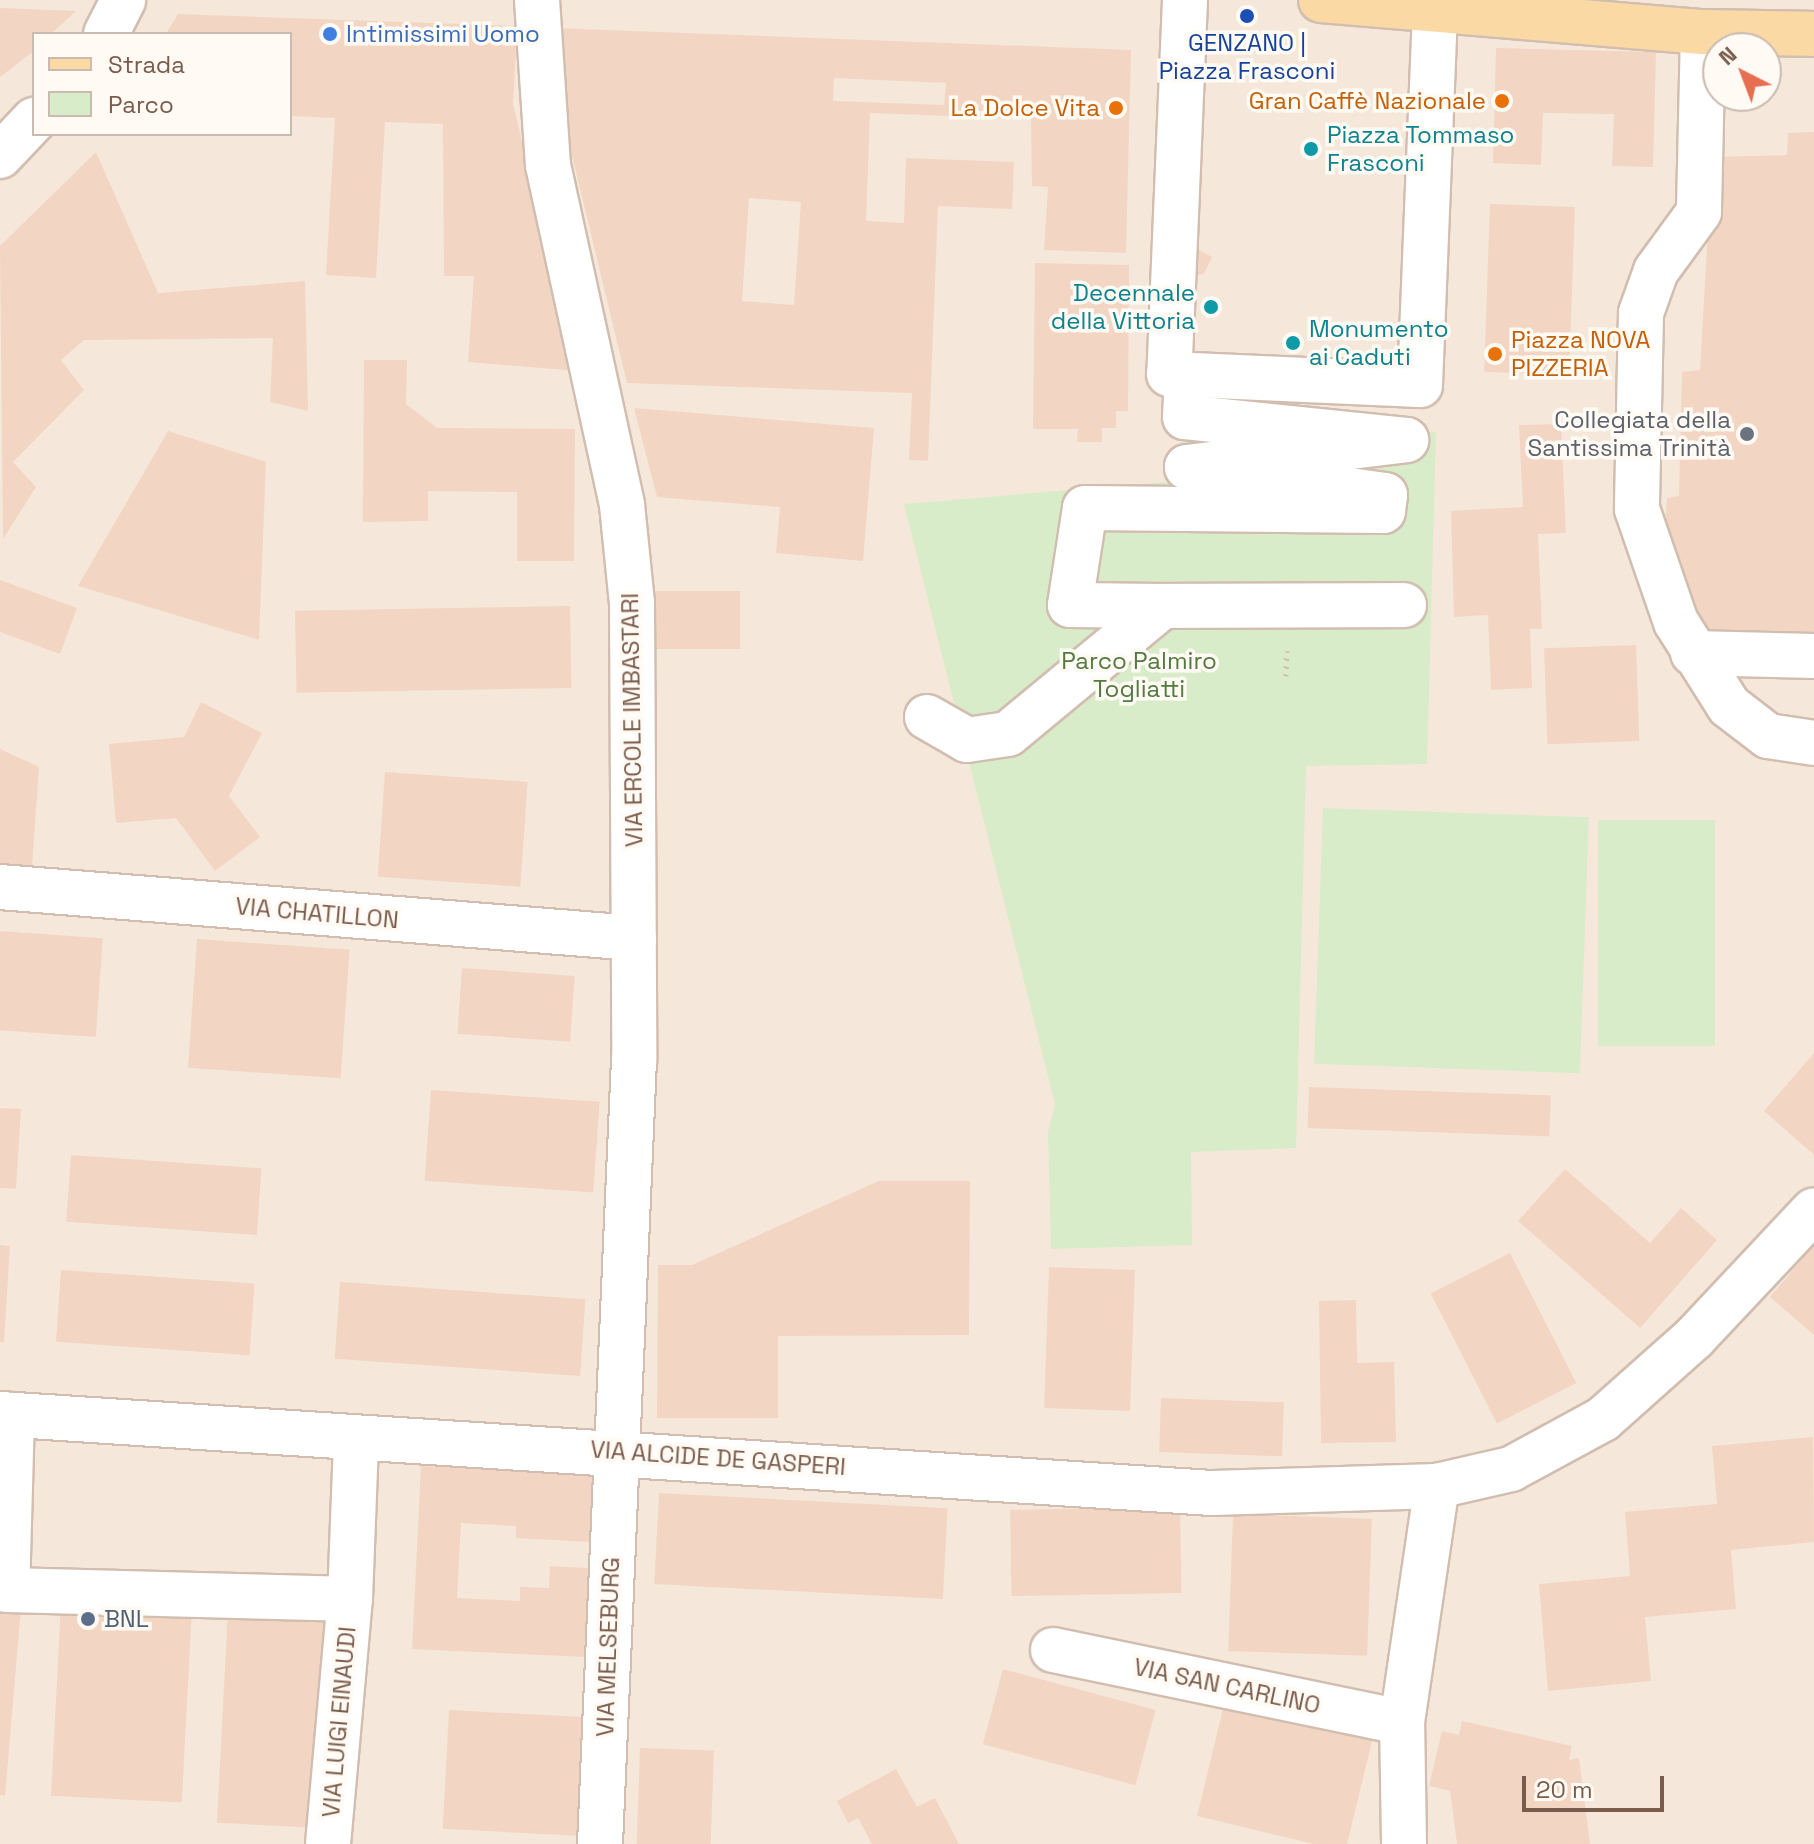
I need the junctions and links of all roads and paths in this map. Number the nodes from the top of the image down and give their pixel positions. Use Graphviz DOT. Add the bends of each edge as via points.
graph roads {
  1 [pos="123,0"];
  2 [pos="537,0"];
  3 [pos="1185,0"];
  4 [pos="1321,0"];
  5 [pos="1435,10"];
  6 [pos="1580,11"];
  7 [pos="107,32"];
  8 [pos="1703,32"];
  9 [pos="1782,33"];
  10 [pos="1814,34"];
  11 [pos="1702,77"];
  12 [pos="32,122"];
  13 [pos="0,156"];
  14 [pos="1187,375"];
  15 [pos="1404,605"];
  16 [pos="1163,606"];
  17 [pos="1693,653"];
  18 [pos="1814,656"];
  19 [pos="927,717"];
  20 [pos="1814,743"];
  21 [pos="0,887"];
  22 [pos="634,938"];
  23 [pos="1814,1210"];
  24 [pos="6,1414"];
  25 [pos="356,1441"];
  26 [pos="616,1449"];
  27 [pos="1437,1486"];
  28 [pos="4,1590"];
  29 [pos="350,1599"];
  30 [pos="1053,1650"];
  31 [pos="1402,1722"];
  32 [pos="328,1844"];
  33 [pos="600,1844"];
  34 [pos="1404,1844"];
  1 -- 7 [label="street"];
  2 -- 22 [label="street, VIA ERCOLE IMBASTARI" via="548,165 627,537"];
  3 -- 14 [label="street" via="1169,374"];
  4 -- 5 [label="main road"];
  5 -- 6 [label="main road"];
  5 -- 14 [label="street" via="1420,385"];
  6 -- 8 [label="main road"];
  9 -- 10 [label="main road"];
  11 -- 17 [label="street" via="1699,212 1656,271 1641,313 1634,474 1648,553"];
  12 -- 13 [label="street"];
  14 -- 16 [label="street" via="1185,417 1406,440 1187,467 1385,495 1383,511 1085,508 1070,605"];
  15 -- 16 [label="street"];
  16 -- 19 [label="street" via="1008,734 967,740"];
  17 -- 18 [label="street"];
  17 -- 20 [label="street" via="1748,724 1782,741"];
  21 -- 22 [label="street, VIA CHATILLON"];
  22 -- 26 [label="street, VIA ERCOLE IMBASTARI"];
  23 -- 27 [label="street, VIA ALCIDE DE GASPERI" via="1694,1338 1603,1419 1522,1464"];
  24 -- 25 [label="street, VIA ALCIDE DE GASPERI"];
  24 -- 28 [label="street"];
  25 -- 26 [label="street, VIA ALCIDE DE GASPERI"];
  25 -- 29 [label="street, VIA LUIGI EINAUDI"];
  26 -- 27 [label="street, VIA ALCIDE DE GASPERI" via="1226,1494"];
  26 -- 33 [label="street, VIA MELSEBURG"];
  27 -- 31 [label="street"];
  28 -- 29 [label="street"];
  29 -- 32 [label="street, VIA LUIGI EINAUDI"];
  30 -- 31 [label="street, VIA SAN CARLINO"];
  31 -- 34 [label="street"];
}
